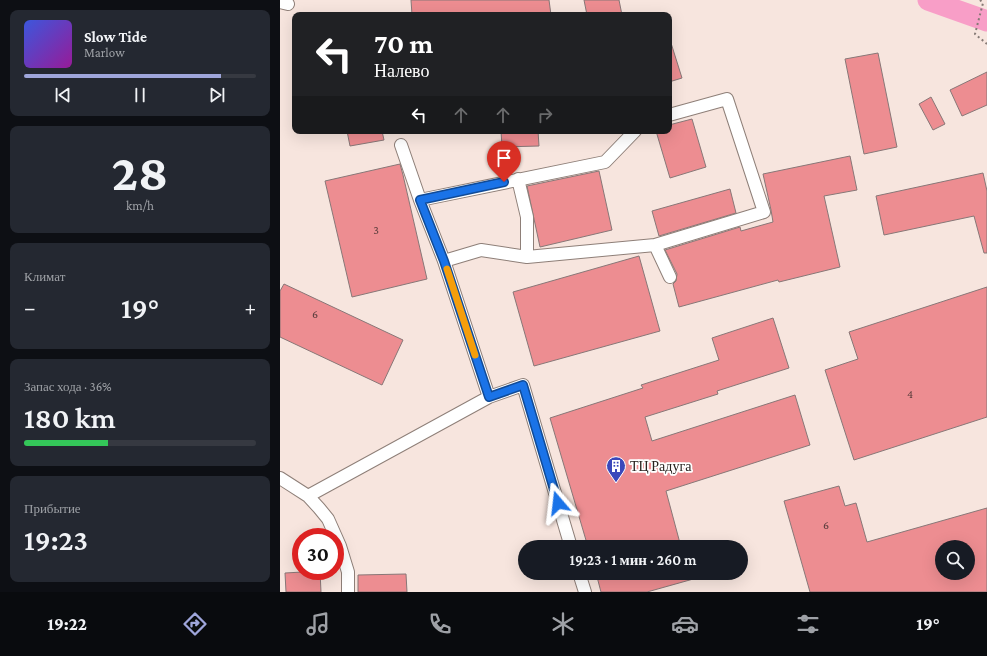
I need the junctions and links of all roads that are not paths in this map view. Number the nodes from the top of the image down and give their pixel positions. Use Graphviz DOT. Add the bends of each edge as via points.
graph roads {
  1 [pos="672,114"];
  2 [pos="632,134"];
  3 [pos="401,145"];
  4 [pos="518,179"];
  5 [pos="420,200"];
  6 [pos="655,245"];
  7 [pos="527,257"];
  8 [pos="444,261"];
  9 [pos="670,277"];
  10 [pos="489,397"];
  11 [pos="280,478"];
  12 [pos="308,496"];
  13 [pos="569,540"];
  14 [pos="581,580"];
  15 [pos="348,592"];
  16 [pos="585,592"];
  1 -- 6 [label="street" via="727,99 764,212"];
  2 -- 4 [label="street" via="605,162"];
  3 -- 5 [label="street"];
  4 -- 5 [label="street"];
  4 -- 7 [label="street" via="527,217"];
  5 -- 8 [label="street"];
  6 -- 7 [label="street"];
  6 -- 9 [label="street"];
  7 -- 8 [label="street" via="481,250"];
  8 -- 10 [label="street"];
  10 -- 12 [label="street"];
  10 -- 13 [label="street" via="523,385"];
  11 -- 12 [label="street"];
  12 -- 15 [label="street" via="320,508 335,533 348,572"];
  14 -- 16 [label="street"];
}
